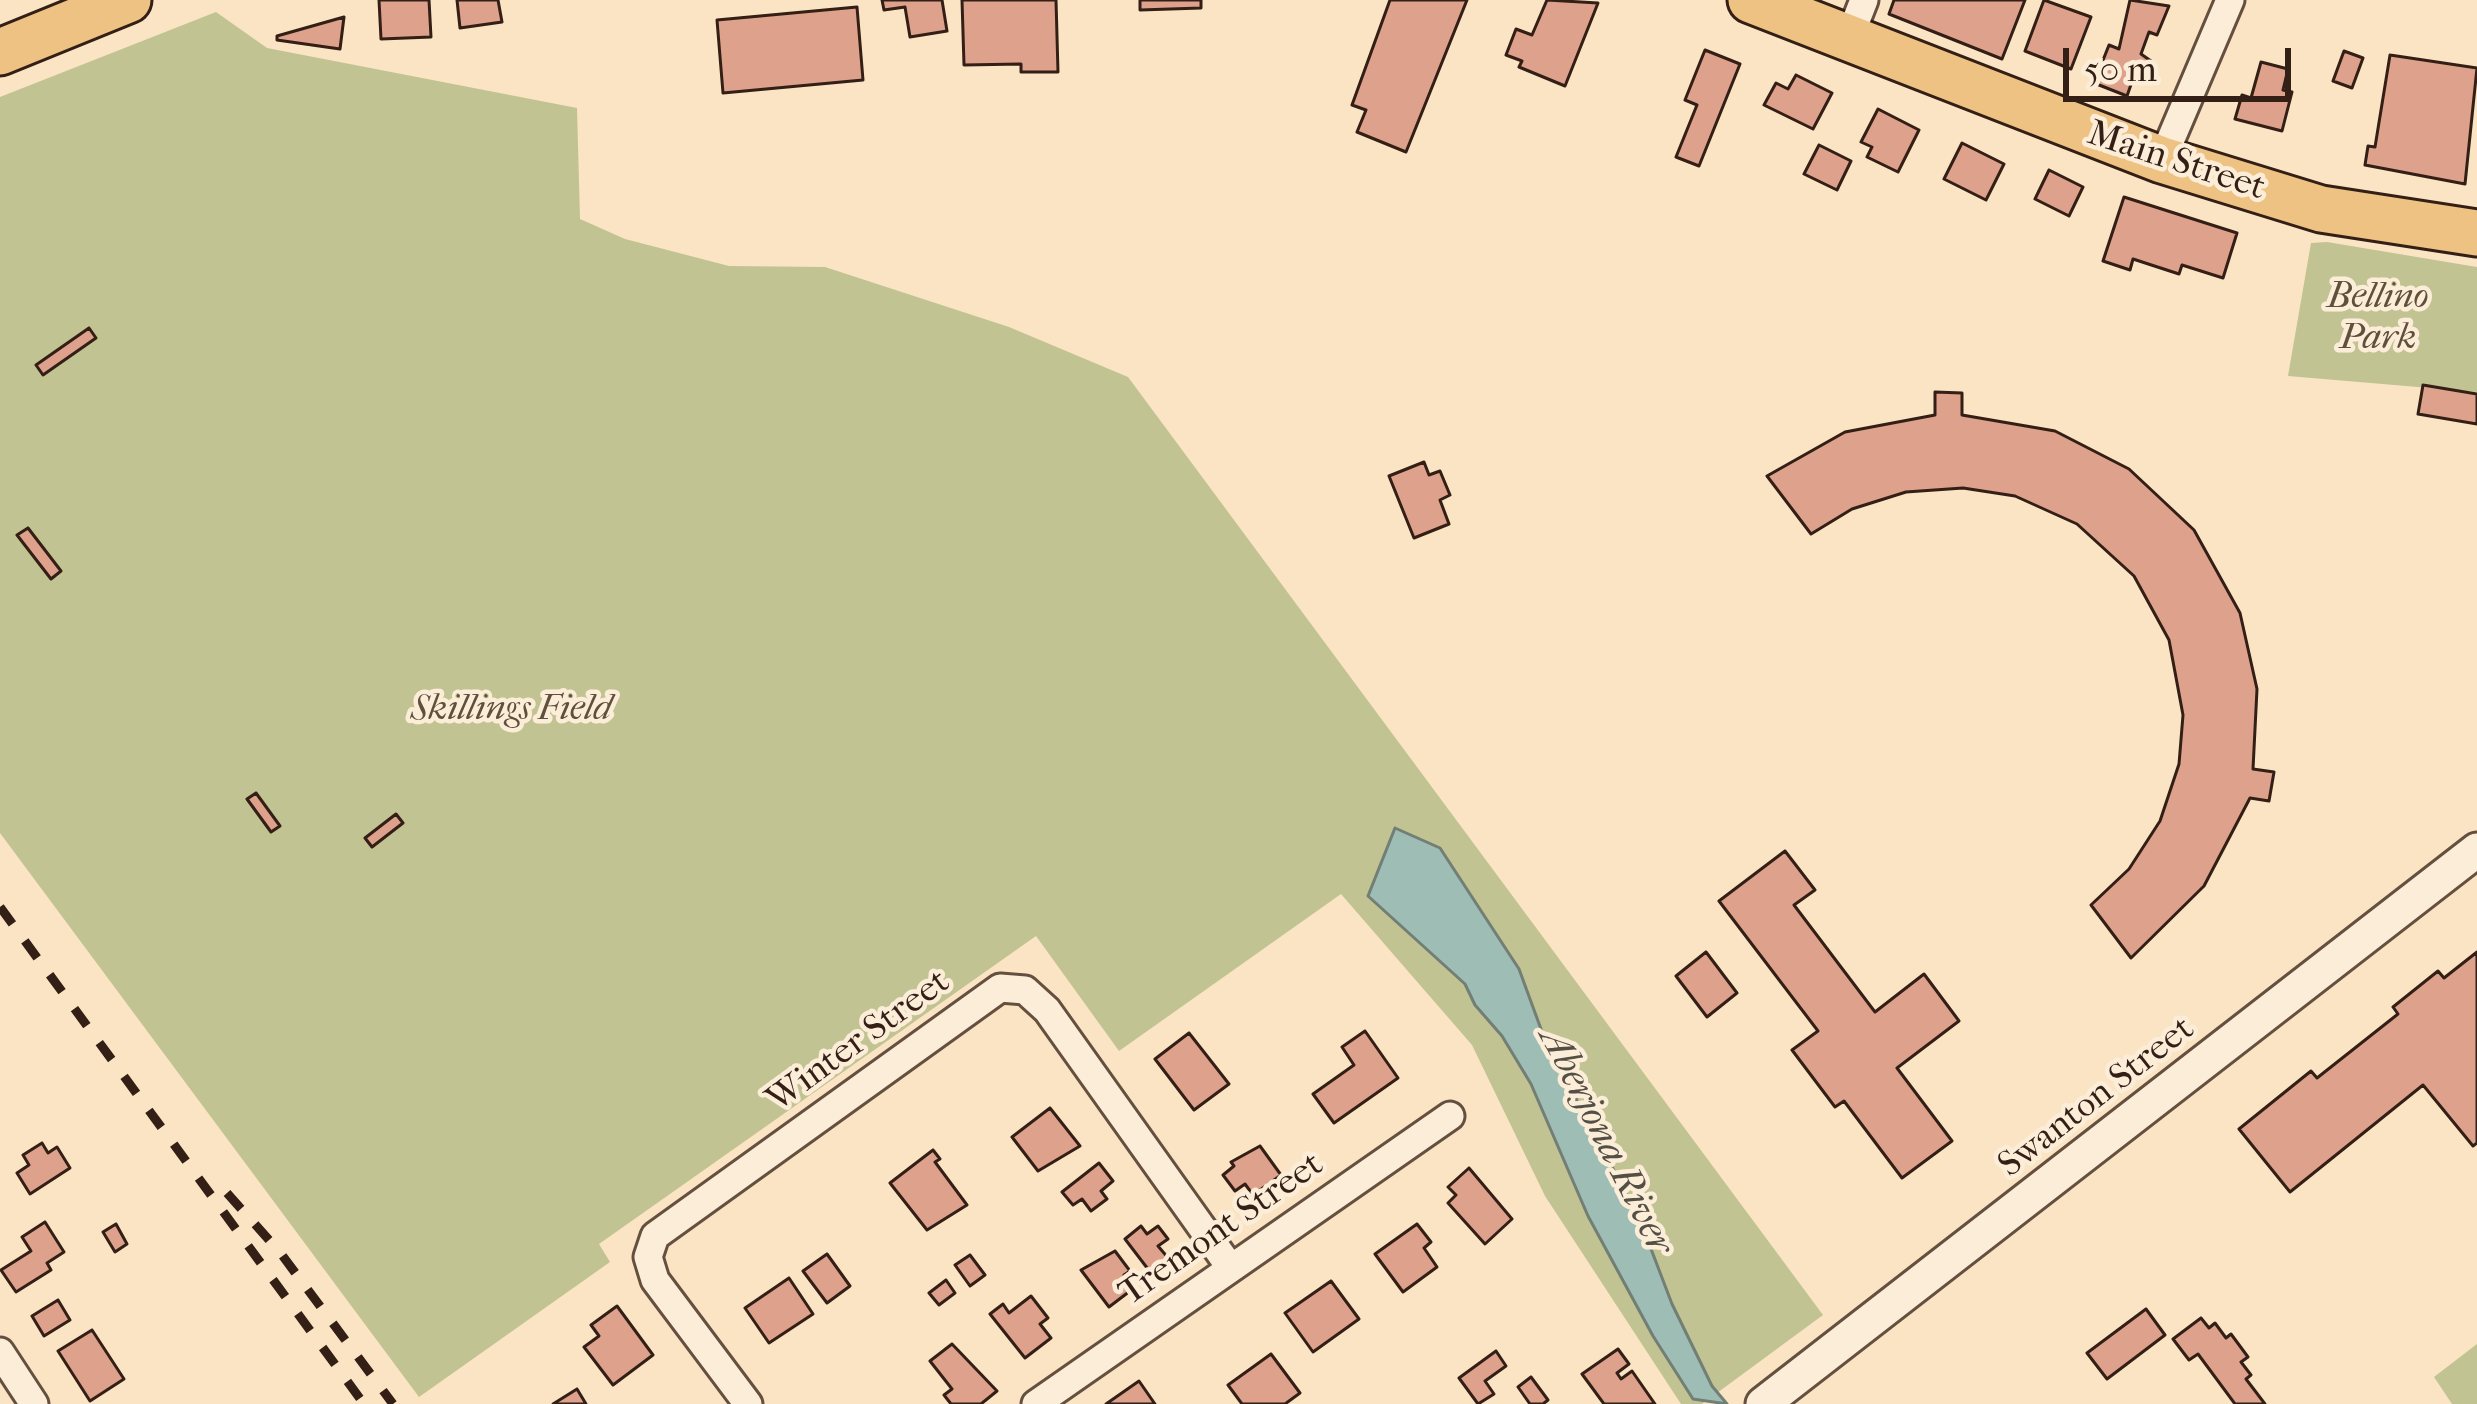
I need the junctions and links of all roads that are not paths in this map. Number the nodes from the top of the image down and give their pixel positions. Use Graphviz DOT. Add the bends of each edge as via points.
graph roads {
  1 [pos="128,0"];
  2 [pos="1751,0"];
  3 [pos="2230,0"];
  4 [pos="1856,20"];
  5 [pos="0,52"];
  6 [pos="2162,160"];
  7 [pos="2477,233"];
  8 [pos="2477,850"];
  9 [pos="1450,1116"];
  10 [pos="1230,1267"];
  11 [pos="0,1352"];
  12 [pos="34,1404"];
  13 [pos="748,1404"];
  14 [pos="1036,1404"];
  15 [pos="1763,1404"];
  1 -- 5 [label="main road"];
  2 -- 4 [label="main road, Main Street"];
  3 -- 6 [label="street"];
  4 -- 6 [label="main road, Main Street"];
  6 -- 7 [label="main road, Main Street" via="2321,208"];
  8 -- 15 [label="street, Swanton Street"];
  9 -- 10 [label="street, Tremont Street"];
  10 -- 13 [label="street, Winter Street" via="1047,1010 1010,986 660,1231 648,1257 655,1280"];
  10 -- 14 [label="street, Tremont Street"];
  11 -- 12 [label="street"];
}
